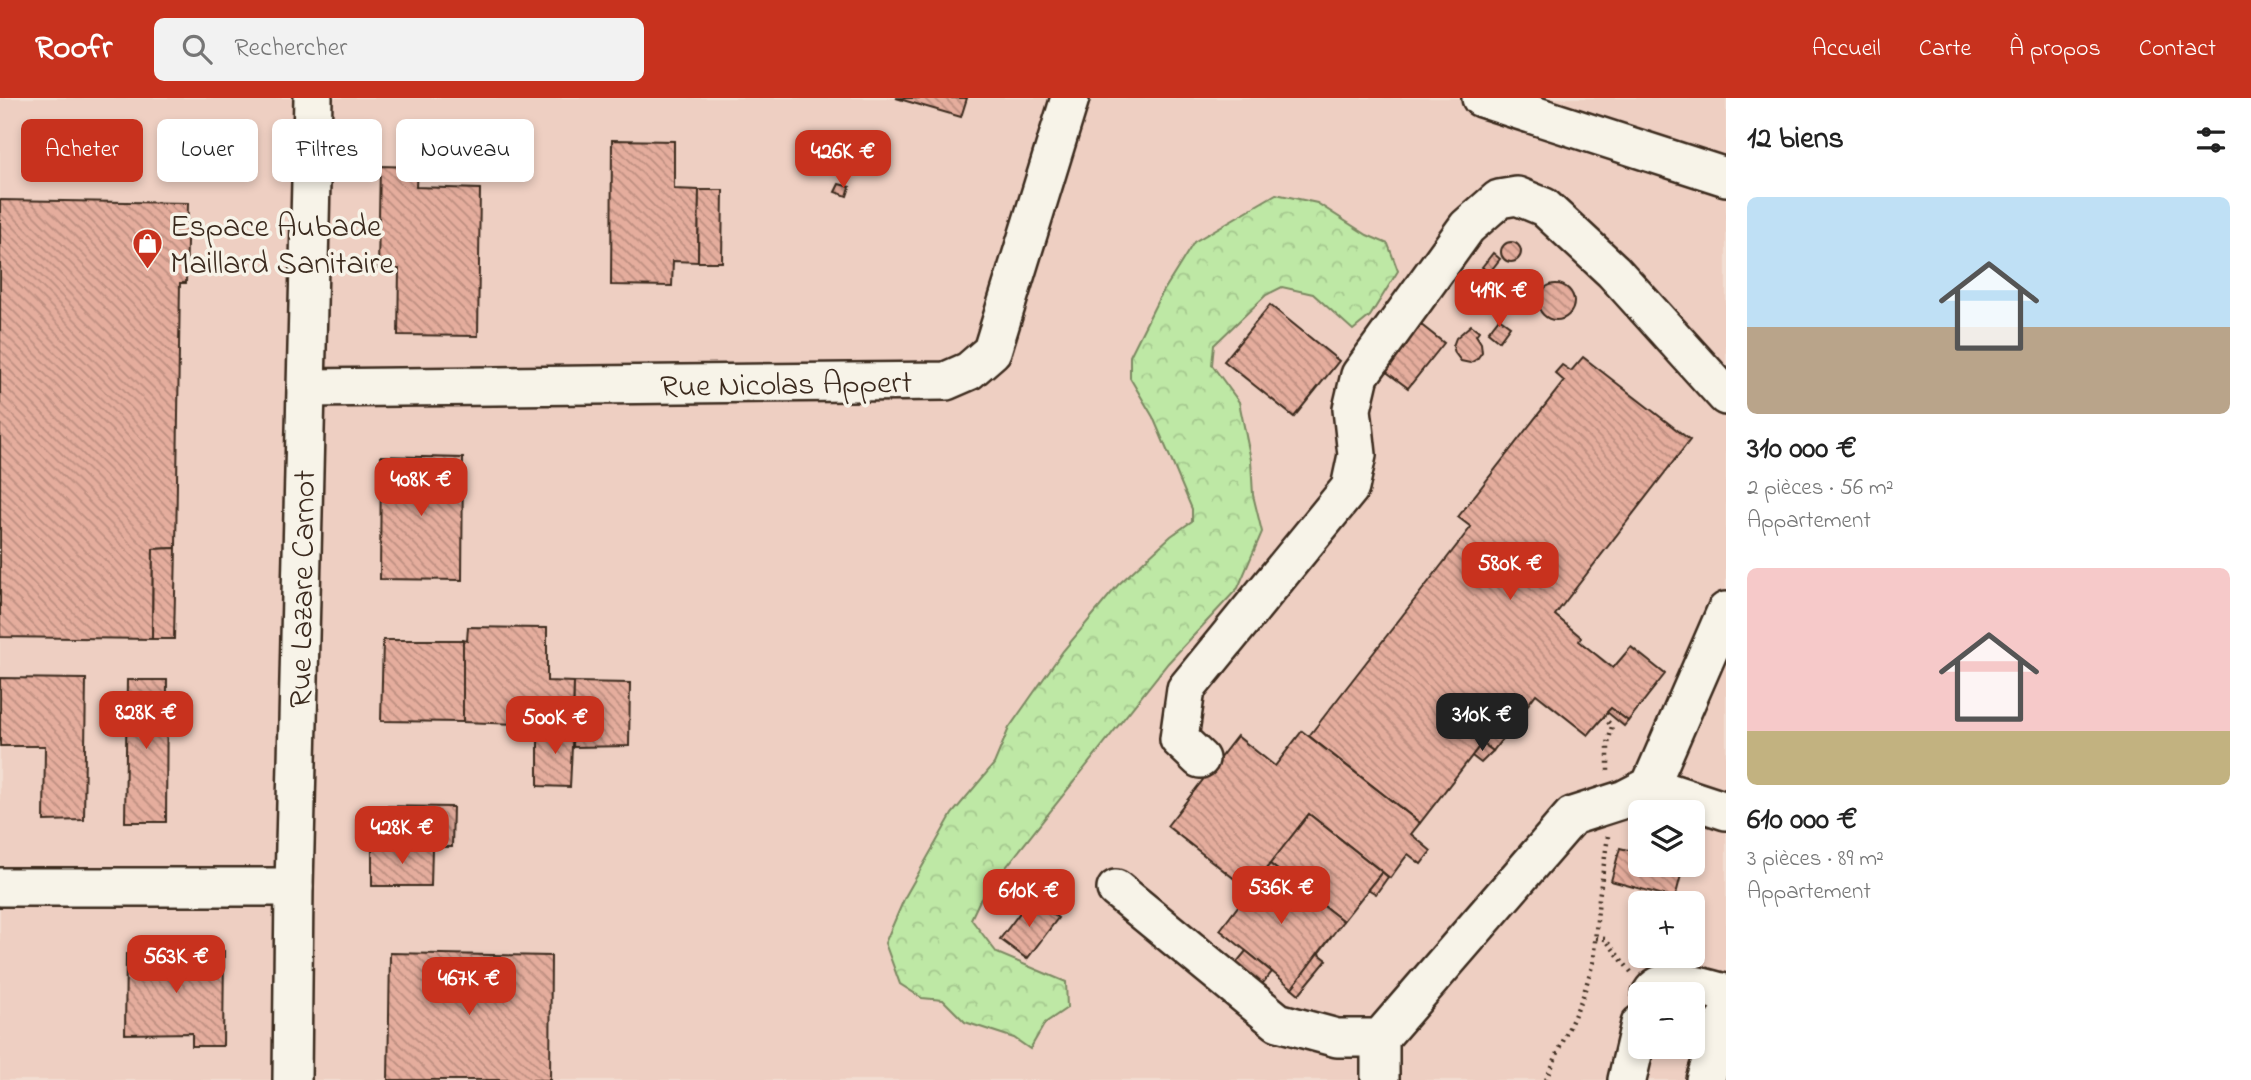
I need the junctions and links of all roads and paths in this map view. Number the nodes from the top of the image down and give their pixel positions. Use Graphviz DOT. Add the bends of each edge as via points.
graph roads {
  1 [pos="313,98"];
  2 [pos="1070,98"];
  3 [pos="1481,98"];
  4 [pos="1726,177"];
  5 [pos="306,388"];
  6 [pos="1726,396"];
  7 [pos="1726,611"];
  8 [pos="1603,717"];
  9 [pos="1200,759"];
  10 [pos="1650,786"];
  11 [pos="1609,803"];
  12 [pos="1726,811"];
  13 [pos="0,887"];
  14 [pos="294,887"];
  15 [pos="1116,889"];
  16 [pos="1596,938"];
  17 [pos="1641,982"];
  18 [pos="1705,989"];
  19 [pos="1726,993"];
  20 [pos="1726,1018"];
  21 [pos="1380,1038"];
  22 [pos="1632,1059"];
  23 [pos="292,1080"];
  24 [pos="1380,1080"];
  25 [pos="1546,1080"];
  26 [pos="1627,1080"];
  27 [pos="1705,1080"];
  1 -- 5 [label="street, Rue Lazare Carnot"];
  2 -- 5 [label="street, Rue Nicolas Appert" via="992,351 969,371 946,381"];
  3 -- 4 [label="street"];
  5 -- 14 [label="street, Rue Lazare Carnot"];
  6 -- 9 [label="street" via="1613,271 1544,207 1517,196 1499,199 1467,227 1360,375 1352,409 1357,455 1350,488 1186,689 1179,739"];
  7 -- 10 [label="street"];
  8 -- 11 [label="path" via="1612,726"];
  10 -- 11 [label="street"];
  10 -- 12 [label="street"];
  11 -- 16 [label="path"];
  11 -- 21 [label="street" via="1572,816"];
  13 -- 14 [label="street"];
  14 -- 23 [label="street, Rue Lazare Carnot"];
  15 -- 21 [label="street" via="1278,1022 1337,1038"];
  16 -- 17 [label="path" via="1605,939"];
  16 -- 25 [label="path" via="1583,996"];
  18 -- 19 [label="street"];
  20 -- 27 [label="street"];
  21 -- 24 [label="street"];
  22 -- 26 [label="street"];
}
